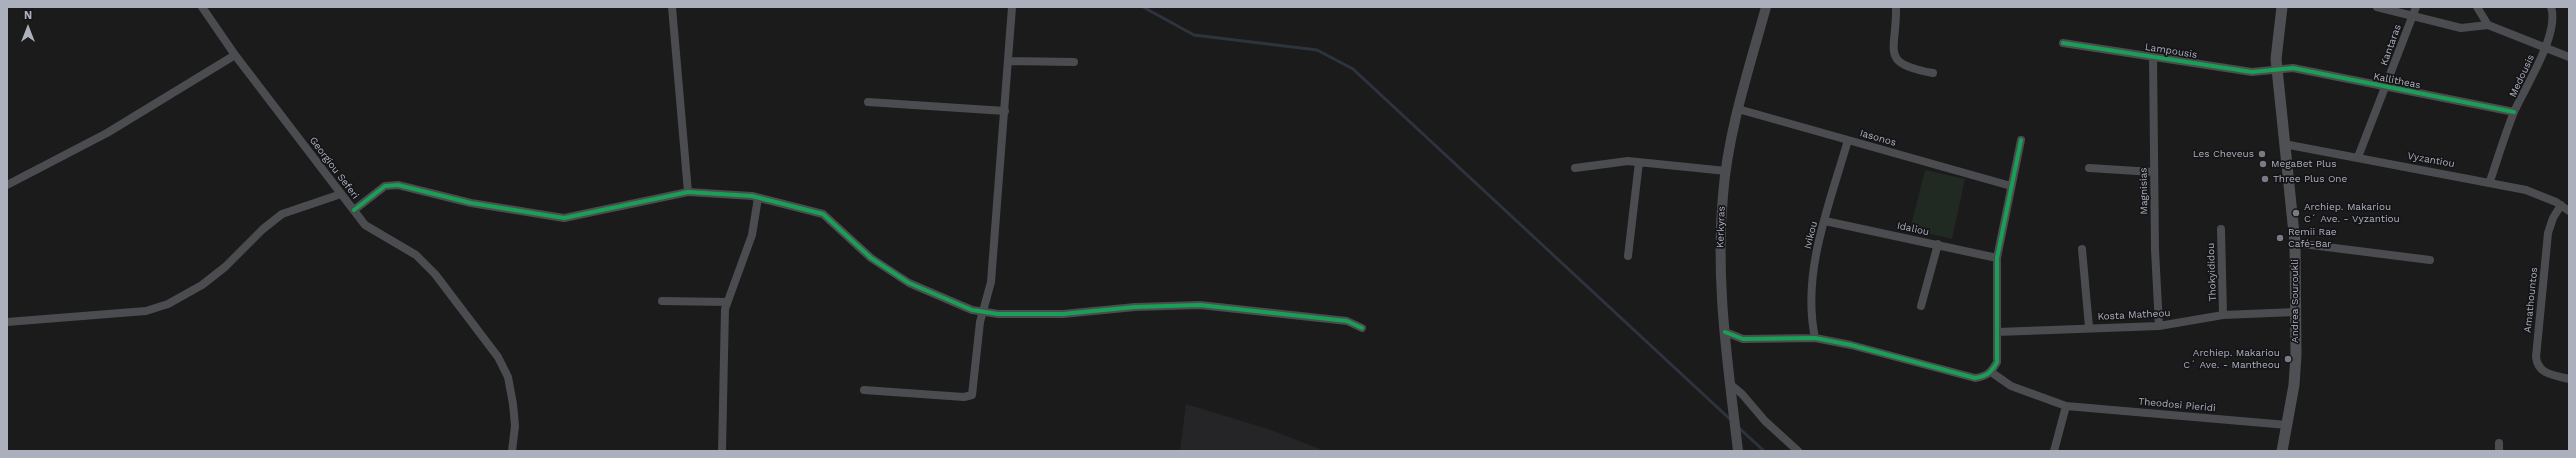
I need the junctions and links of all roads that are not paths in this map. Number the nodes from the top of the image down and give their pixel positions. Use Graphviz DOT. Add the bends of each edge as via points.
graph roads {
  1 [pos="202,7"];
  2 [pos="672,7"];
  3 [pos="1012,7"];
  4 [pos="1766,7"];
  5 [pos="1896,7"];
  6 [pos="2282,7"];
  7 [pos="2377,7"];
  8 [pos="2416,7"];
  9 [pos="2477,7"];
  10 [pos="2551,7"];
  11 [pos="2413,15"];
  12 [pos="2488,25"];
  13 [pos="2063,43"];
  14 [pos="2544,46"];
  15 [pos="235,55"];
  16 [pos="2153,56"];
  17 [pos="2569,57"];
  18 [pos="1008,61"];
  19 [pos="1074,62"];
  20 [pos="2277,70"];
  21 [pos="1933,73"];
  22 [pos="2386,87"];
  23 [pos="868,102"];
  24 [pos="1738,110"];
  25 [pos="1005,111"];
  26 [pos="2514,112"];
  27 [pos="1848,140"];
  28 [pos="2021,140"];
  29 [pos="2284,144"];
  30 [pos="2358,157"];
  31 [pos="1639,162"];
  32 [pos="1575,168"];
  33 [pos="2089,168"];
  34 [pos="1726,171"];
  35 [pos="2154,172"];
  36 [pos="2490,181"];
  37 [pos="7,185"];
  38 [pos="2011,186"];
  39 [pos="688,192"];
  40 [pos="341,194"];
  41 [pos="758,198"];
  42 [pos="2561,205"];
  43 [pos="354,210"];
  44 [pos="2569,211"];
  45 [pos="1825,221"];
  46 [pos="2221,229"];
  47 [pos="2295,243"];
  48 [pos="1938,244"];
  49 [pos="2082,249"];
  50 [pos="1628,256"];
  51 [pos="1997,258"];
  52 [pos="2430,260"];
  53 [pos="662,301"];
  54 [pos="727,302"];
  55 [pos="1921,306"];
  56 [pos="983,312"];
  57 [pos="2295,312"];
  58 [pos="2223,315"];
  59 [pos="7,322"];
  60 [pos="2159,326"];
  61 [pos="2089,327"];
  62 [pos="1362,328"];
  63 [pos="1725,332"];
  64 [pos="1997,332"];
  65 [pos="1815,338"];
  66 [pos="1991,372"];
  67 [pos="2569,379"];
  68 [pos="1731,388"];
  69 [pos="864,390"];
  70 [pos="2066,406"];
  71 [pos="2287,425"];
  72 [pos="512,451"];
  73 [pos="722,451"];
  74 [pos="1738,451"];
  75 [pos="1798,451"];
  76 [pos="2054,451"];
  77 [pos="2282,451"];
  1 -- 15 [label="street, Georgiou Seferi"];
  2 -- 39 [label="street"];
  3 -- 18 [label="street"];
  4 -- 24 [label="street, Kerkyras"];
  5 -- 21 [label="street" via="1894,50 1897,61 1910,69"];
  6 -- 20 [label="main road, Andrea Souroukli" via="2276,49"];
  7 -- 11 [label="street"];
  8 -- 11 [label="street, Kantaras"];
  9 -- 12 [label="street"];
  10 -- 14 [label="street, Medousis" via="2553,17"];
  11 -- 12 [label="street" via="2461,28"];
  11 -- 22 [label="street, Kantaras"];
  12 -- 14 [label="street"];
  13 -- 16 [label="street, Lampousis"];
  14 -- 17 [label="street"];
  14 -- 26 [label="street, Medousis"];
  15 -- 37 [label="street" via="107,133"];
  15 -- 40 [label="street, Georgiou Seferi"];
  16 -- 20 [label="street, Lampousis" via="2252,72"];
  16 -- 35 [label="street, Magnisias"];
  18 -- 19 [label="street"];
  18 -- 25 [label="street"];
  20 -- 22 [label="street, Kallitheas" via="2293,68"];
  20 -- 29 [label="main road, Andrea Souroukli"];
  22 -- 26 [label="street, Kallitheas"];
  22 -- 30 [label="street, Kantaras"];
  23 -- 25 [label="street"];
  24 -- 27 [label="street, Iasonos"];
  24 -- 34 [label="street, Kerkyras"];
  25 -- 56 [label="street" via="991,282"];
  26 -- 36 [label="street, Medousis"];
  27 -- 38 [label="street, Iasonos"];
  27 -- 45 [label="street, Ivikou"];
  28 -- 38 [label="street"];
  29 -- 30 [label="street, Vyzantiou"];
  29 -- 47 [label="main road, Andrea Souroukli"];
  30 -- 36 [label="street, Vyzantiou"];
  31 -- 32 [label="street" via="1628,161"];
  31 -- 34 [label="street"];
  31 -- 50 [label="street"];
  33 -- 35 [label="street"];
  34 -- 63 [label="street, Kerkyras" via="1720,282"];
  35 -- 60 [label="street, Magnisias"];
  36 -- 42 [label="street, Vyzantiou" via="2526,190"];
  38 -- 51 [label="street"];
  39 -- 41 [label="street"];
  39 -- 43 [label="street" via="564,218 471,203 398,185 385,186"];
  40 -- 43 [label="street, Georgiou Seferi"];
  40 -- 59 [label="street" via="282,214 225,267 202,285 168,304 146,311"];
  41 -- 54 [label="street" via="752,235"];
  41 -- 56 [label="street" via="823,214 871,258 909,283 972,310"];
  42 -- 44 [label="street, Vyzantiou"];
  42 -- 67 [label="street, Amathountos" via="2548,233 2536,357 2538,367 2544,372"];
  43 -- 72 [label="street, Georgiou Seferi" via="365,225 416,255 430,269 498,357 508,377 514,404"];
  45 -- 48 [label="street, Idaliou"];
  45 -- 65 [label="street, Ivikou" via="1815,258 1811,290 1811,322"];
  46 -- 58 [label="street, Thokyididou"];
  47 -- 52 [label="street"];
  47 -- 57 [label="main road, Andrea Souroukli"];
  48 -- 51 [label="street, Idaliou"];
  48 -- 55 [label="street"];
  49 -- 61 [label="street"];
  51 -- 64 [label="street"];
  53 -- 54 [label="street"];
  54 -- 73 [label="street"];
  56 -- 62 [label="street" via="1063,314 1135,307 1200,305 1347,321"];
  56 -- 69 [label="street" via="972,396"];
  57 -- 58 [label="street, Kosta Matheou"];
  57 -- 71 [label="main road, Andrea Souroukli" via="2294,384"];
  58 -- 60 [label="street, Kosta Matheou"];
  60 -- 61 [label="street, Kosta Matheou"];
  61 -- 64 [label="street, Kosta Matheou"];
  63 -- 65 [label="street" via="1743,339"];
  63 -- 68 [label="street, Kerkyras"];
  64 -- 66 [label="street" via="1997,362"];
  65 -- 66 [label="street" via="1975,378"];
  66 -- 70 [label="street, Theodosi Pieridi" via="2011,386"];
  68 -- 74 [label="street, Kerkyras"];
  68 -- 75 [label="street" via="1742,394 1765,422"];
  70 -- 71 [label="street, Theodosi Pieridi"];
  70 -- 76 [label="street"];
  71 -- 77 [label="main road, Andrea Souroukli"];
}
